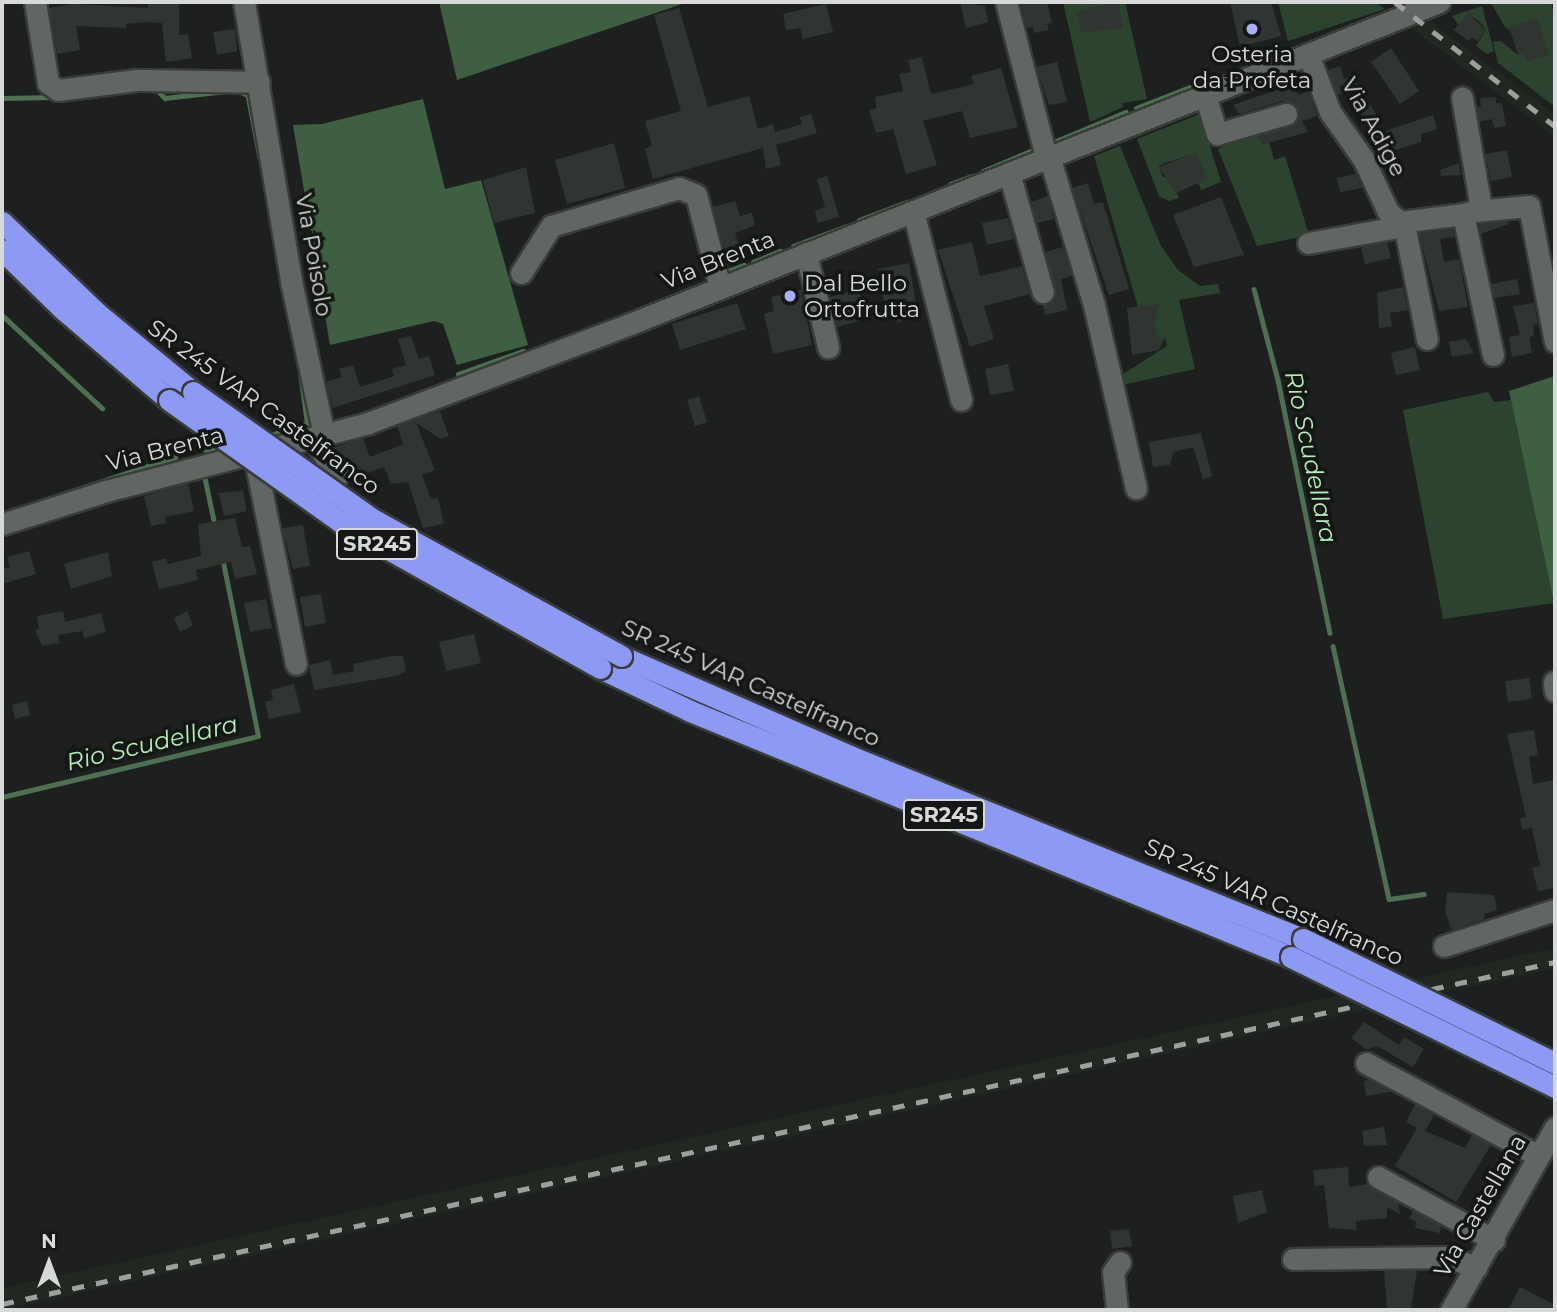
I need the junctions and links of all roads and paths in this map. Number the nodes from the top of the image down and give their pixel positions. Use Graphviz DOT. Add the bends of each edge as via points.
graph roads {
  1 [pos="35,2"];
  2 [pos="244,2"];
  3 [pos="1006,2"];
  4 [pos="1436,2"];
  5 [pos="1308,54"];
  6 [pos="259,82"];
  7 [pos="1205,95"];
  8 [pos="1462,98"];
  9 [pos="1286,114"];
  10 [pos="1048,157"];
  11 [pos="1009,173"];
  12 [pos="916,210"];
  13 [pos="1469,212"];
  14 [pos="2,222"];
  15 [pos="1400,222"];
  16 [pos="1307,243"];
  17 [pos="2,250"];
  18 [pos="806,253"];
  19 [pos="521,273"];
  20 [pos="720,287"];
  21 [pos="1044,292"];
  22 [pos="1427,339"];
  23 [pos="1555,342"];
  24 [pos="828,347"];
  25 [pos="1493,355"];
  26 [pos="961,400"];
  27 [pos="318,437"];
  28 [pos="254,454"];
  29 [pos="337,476"];
  30 [pos="1136,488"];
  31 [pos="2,524"];
  32 [pos="296,664"];
  33 [pos="1555,910"];
  34 [pos="1444,946"];
  35 [pos="1297,948"];
  36 [pos="1366,1063"];
  37 [pos="1555,1063"];
  38 [pos="1555,1087"];
  39 [pos="1555,1128"];
  40 [pos="1539,1156"];
  41 [pos="1378,1177"];
  42 [pos="1494,1240"];
  43 [pos="1293,1259"];
  44 [pos="1120,1262"];
  45 [pos="1476,1266"];
  46 [pos="1117,1310"];
  47 [pos="1451,1310"];
  1 -- 6 [label="street" via="48,83 58,90 136,79"];
  2 -- 6 [label="street, Via Poisolo"];
  3 -- 10 [label="street"];
  4 -- 5 [label="street, Via Brenta"];
  5 -- 7 [label="street, Via Brenta"];
  5 -- 15 [label="street, Via Adige" via="1331,112 1364,160 1388,212"];
  6 -- 27 [label="street, Via Poisolo"];
  7 -- 9 [label="street" via="1217,134"];
  7 -- 10 [label="street, Via Brenta"];
  8 -- 13 [label="street" via="1480,202"];
  10 -- 11 [label="street, Via Brenta"];
  10 -- 30 [label="street" via="1094,305"];
  11 -- 12 [label="street, Via Brenta"];
  11 -- 21 [label="street"];
  12 -- 18 [label="street, Via Brenta"];
  12 -- 26 [label="street"];
  13 -- 15 [label="street"];
  13 -- 23 [label="street" via="1530,205"];
  13 -- 25 [label="street"];
  14 -- 35 [label="highway, SR 245 VAR Castelfranco / SR245, bridge" via="105,320 193,392 374,520 621,656"];
  15 -- 16 [label="street" via="1392,228"];
  15 -- 22 [label="street, Via Adige"];
  17 -- 35 [label="highway, SR 245 VAR Castelfranco / SR245, bridge" via="169,400 342,523 600,668 690,711"];
  18 -- 20 [label="street, Via Brenta"];
  18 -- 24 [label="street"];
  19 -- 20 [label="street" via="551,226 679,188 696,195"];
  20 -- 27 [label="street, Via Brenta" via="530,363"];
  27 -- 28 [label="street, Via Brenta"];
  27 -- 29 [label="street"];
  28 -- 31 [label="street, Via Brenta" via="106,491"];
  28 -- 32 [label="street"];
  33 -- 34 [label="street"];
  35 -- 37 [label="highway, SR 245 VAR Castelfranco / SR245, bridge"];
  35 -- 38 [label="highway, SR 245 VAR Castelfranco / SR245, bridge"];
  36 -- 40 [label="street"];
  39 -- 40 [label="street, Via Castellana"];
  40 -- 42 [label="street, Via Castellana"];
  41 -- 42 [label="street"];
  42 -- 45 [label="street, Via Castellana"];
  43 -- 45 [label="street" via="1447,1257"];
  44 -- 46 [label="street" via="1113,1272"];
  45 -- 47 [label="street, Via Castellana"];
}
